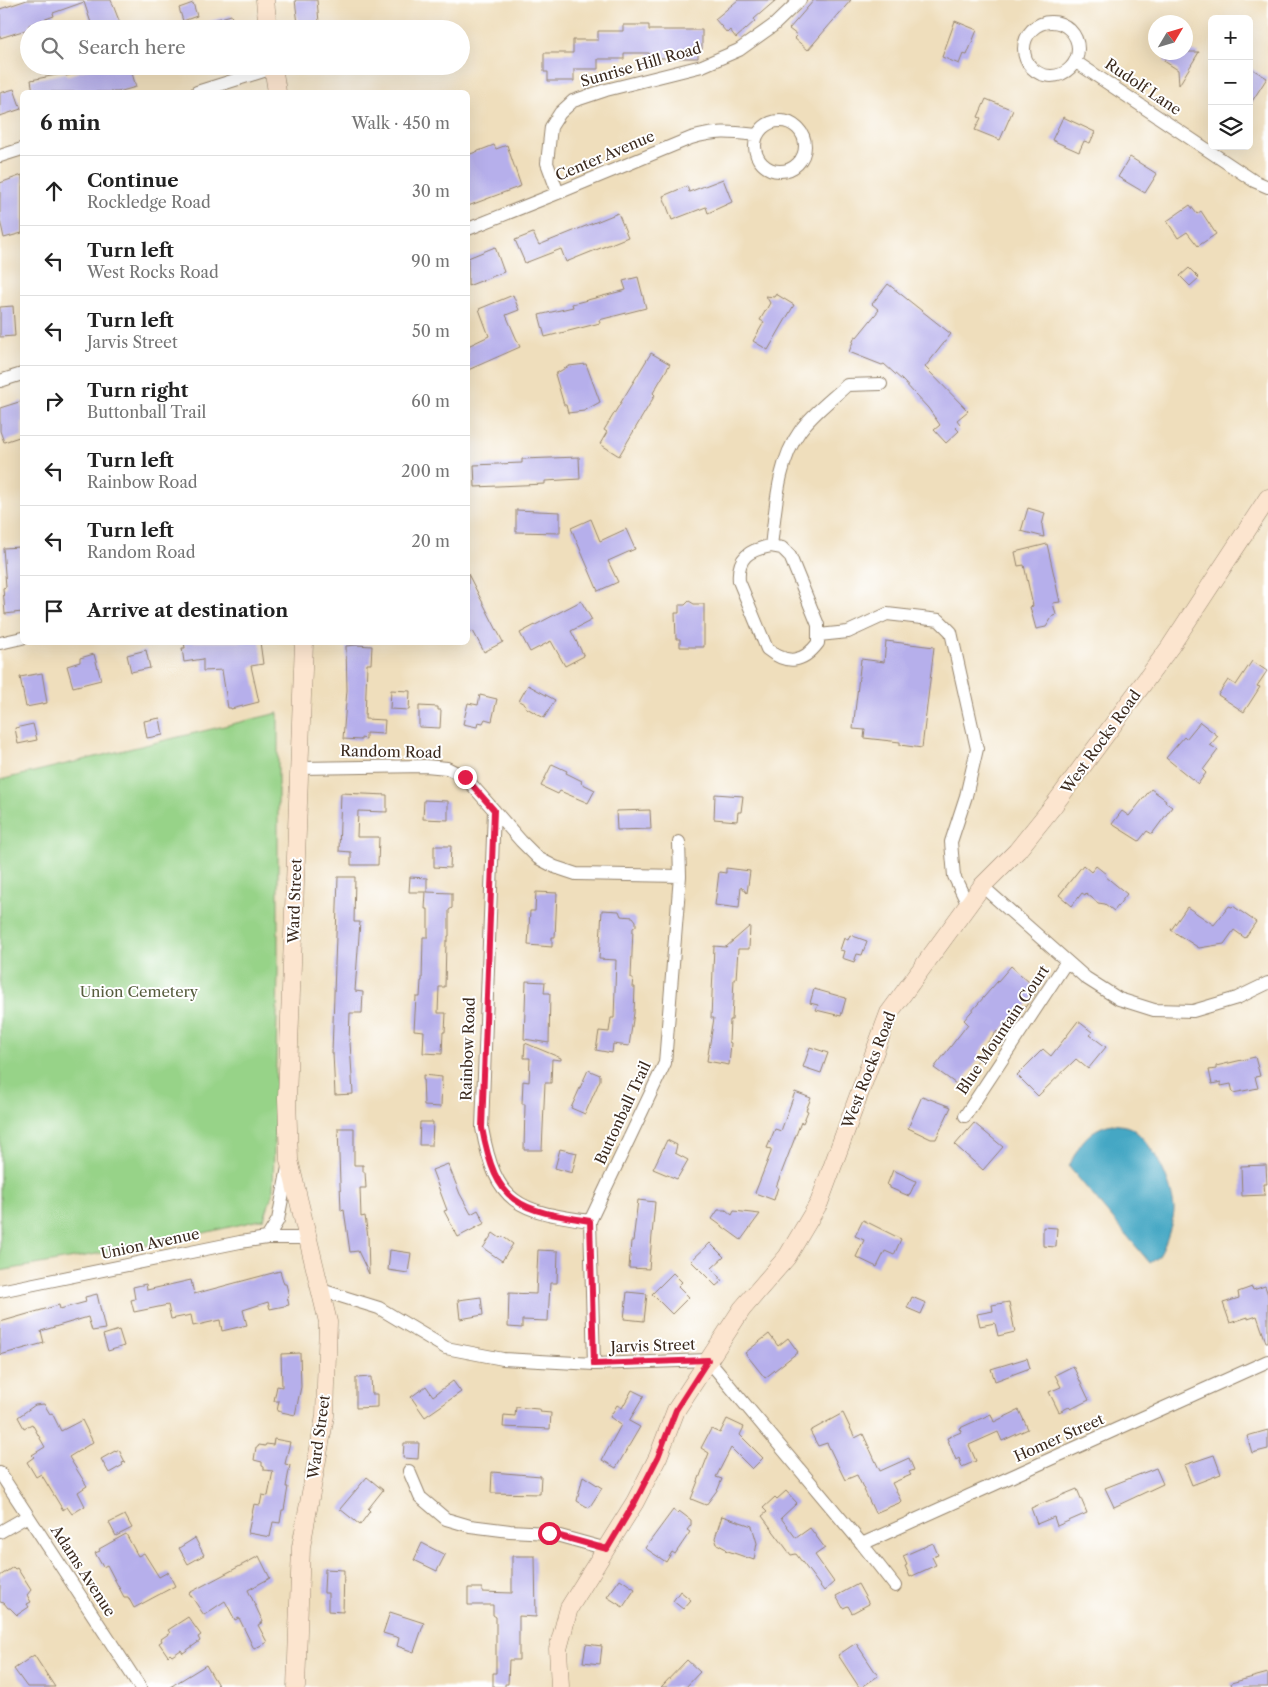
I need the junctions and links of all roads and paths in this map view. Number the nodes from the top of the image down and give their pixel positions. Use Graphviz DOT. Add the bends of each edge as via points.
graph roads {
  1 [pos="265,0"];
  2 [pos="800,0"];
  3 [pos="267,20"];
  4 [pos="1076,62"];
  5 [pos="249,75"];
  6 [pos="274,75"];
  7 [pos="203,90"];
  8 [pos="277,90"];
  9 [pos="757,135"];
  10 [pos="20,150"];
  11 [pos="0,156"];
  12 [pos="1268,187"];
  13 [pos="558,194"];
  14 [pos="470,227"];
  15 [pos="20,375"];
  16 [pos="0,381"];
  17 [pos="881,384"];
  18 [pos="1268,498"];
  19 [pos="770,546"];
  20 [pos="819,635"];
  21 [pos="20,638"];
  22 [pos="0,643"];
  23 [pos="304,645"];
  24 [pos="300,768"];
  25 [pos="494,810"];
  26 [pos="679,842"];
  27 [pos="680,876"];
  28 [pos="982,886"];
  29 [pos="968,905"];
  30 [pos="1067,961"];
  31 [pos="1268,983"];
  32 [pos="965,1116"];
  33 [pos="289,1160"];
  34 [pos="590,1221"];
  35 [pos="267,1238"];
  36 [pos="308,1238"];
  37 [pos="321,1290"];
  38 [pos="0,1291"];
  39 [pos="708,1360"];
  40 [pos="1268,1361"];
  41 [pos="594,1364"];
  42 [pos="410,1471"];
  43 [pos="0,1473"];
  44 [pos="28,1516"];
  45 [pos="0,1532"];
  46 [pos="862,1544"];
  47 [pos="607,1549"];
  48 [pos="895,1586"];
  49 [pos="140,1687"];
  50 [pos="296,1687"];
  51 [pos="560,1687"];
  1 -- 3 [label="main road"];
  2 -- 13 [label="street, Sunrise Hill Road" via="774,25 738,50 702,66 573,101 551,127 547,163"];
  4 -- 4 [label="street" via="1079,43 1067,26 1048,22 1036,26 1029,33 1025,42 1025,59 1038,73 1052,77 1061,75"];
  4 -- 12 [label="street, Rudolf Lane" via="1254,181"];
  5 -- 7 [label="street"];
  6 -- 8 [label="main road"];
  9 -- 13 [label="street, Center Avenue" via="711,132"];
  10 -- 11 [label="street"];
  13 -- 14 [label="street, Center Avenue"];
  15 -- 16 [label="street"];
  17 -- 19 [label="street" via="846,385 800,430 788,451 779,484"];
  18 -- 28 [label="main road, West Rocks Road" via="1170,648 1066,790 1017,851"];
  19 -- 20 [label="street" via="782,548 790,556 818,625"];
  19 -- 20 [label="street" via="748,553 738,569 739,581 767,649 777,657 801,658 811,653"];
  20 -- 29 [label="street" via="848,632 887,614 939,620 950,632 977,749 951,842 954,876"];
  21 -- 22 [label="street"];
  23 -- 24 [label="main road, Ward Street"];
  24 -- 25 [label="street, Random Road" via="447,768 465,777"];
  24 -- 33 [label="main road, Ward Street" via="287,1098"];
  25 -- 27 [label="street, Random Road" via="538,858 555,867 576,874"];
  25 -- 34 [label="street, Rainbow Road" via="482,1128 487,1155 498,1182 515,1201 534,1211"];
  26 -- 27 [label="street, Buttonball Trail"];
  27 -- 34 [label="street, Buttonball Trail" via="665,1063"];
  28 -- 29 [label="main road, West Rocks Road"];
  28 -- 30 [label="street"];
  29 -- 39 [label="main road, West Rocks Road" via="889,1013 819,1203 787,1257 742,1309"];
  30 -- 31 [label="street" via="1086,978 1119,999 1154,1010 1193,1011 1237,998"];
  30 -- 32 [label="street, Blue Mountain Court"];
  33 -- 35 [label="street, Ward Street" via="278,1220"];
  33 -- 36 [label="main road, Ward Street"];
  34 -- 41 [label="street, Buttonball Trail"];
  35 -- 36 [label="street, Union Avenue"];
  35 -- 38 [label="street, Union Avenue"];
  36 -- 37 [label="main road, Ward Street"];
  37 -- 41 [label="street, Jarvis Street" via="379,1308 446,1348 503,1359"];
  37 -- 50 [label="main road, Ward Street" via="328,1322 326,1416 301,1547"];
  39 -- 41 [label="street, Jarvis Street"];
  39 -- 46 [label="street, Jarvis Street"];
  39 -- 47 [label="main road, West Rocks Road" via="676,1410 658,1457"];
  40 -- 46 [label="street, Homer Street"];
  42 -- 47 [label="street" via="420,1497 446,1519 470,1526 549,1533"];
  43 -- 44 [label="street, Adams Avenue"];
  44 -- 45 [label="street"];
  44 -- 49 [label="street, Adams Avenue"];
  46 -- 48 [label="street, Jarvis Street"];
  47 -- 51 [label="main road, West Rocks Road" via="569,1608 558,1649"];
}
